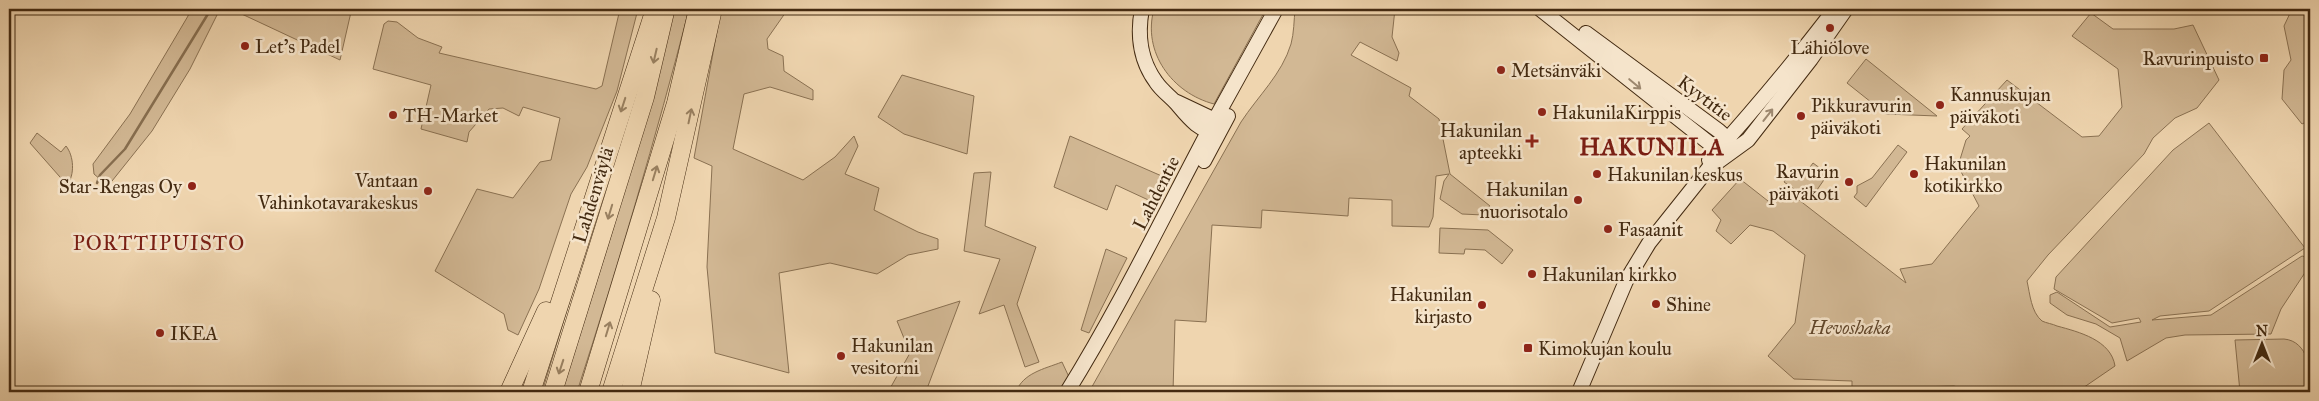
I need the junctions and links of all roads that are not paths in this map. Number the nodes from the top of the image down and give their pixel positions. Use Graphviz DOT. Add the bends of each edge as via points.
graph roads {
  1 [pos="655,9"];
  2 [pos="666,9"];
  3 [pos="698,9"];
  4 [pos="713,9"];
  5 [pos="1142,9"];
  6 [pos="1277,9"];
  7 [pos="1540,9"];
  8 [pos="1550,9"];
  9 [pos="1835,9"];
  10 [pos="1846,9"];
  11 [pos="1215,128"];
  12 [pos="1727,146"];
  13 [pos="666,218"];
  14 [pos="585,222"];
  15 [pos="509,392"];
  16 [pos="531,392"];
  17 [pos="553,392"];
  18 [pos="588,392"];
  19 [pos="611,392"];
  20 [pos="630,392"];
  21 [pos="1067,392"];
  22 [pos="1074,392"];
  23 [pos="1578,392"];
  1 -- 14 [label="highway, one-way"];
  2 -- 17 [label="highway, Lahdenväylä, one-way" via="645,98"];
  18 -- 3 [label="highway, one-way" via="676,103"];
  13 -- 4 [label="highway, one-way"];
  5 -- 11 [label="main road" via="1139,30 1142,54 1155,82 1173,100"];
  6 -- 11 [label="main road, Lahdentie"];
  7 -- 12 [label="main road, Kyytitie, one-way"];
  8 -- 12 [label="main road, Kyytitie" via="1604,46"];
  9 -- 12 [label="main road"];
  12 -- 10 [label="main road, one-way" via="1748,140 1811,60"];
  11 -- 21 [label="main road, Lahdentie"];
  11 -- 22 [label="main road, Lahdentie" via="1150,261"];
  12 -- 23 [label="main road" via="1650,243 1626,281"];
  13 -- 19 [label="highway"];
  13 -- 20 [label="highway"];
  14 -- 15 [label="highway"];
  14 -- 16 [label="highway"];
}
